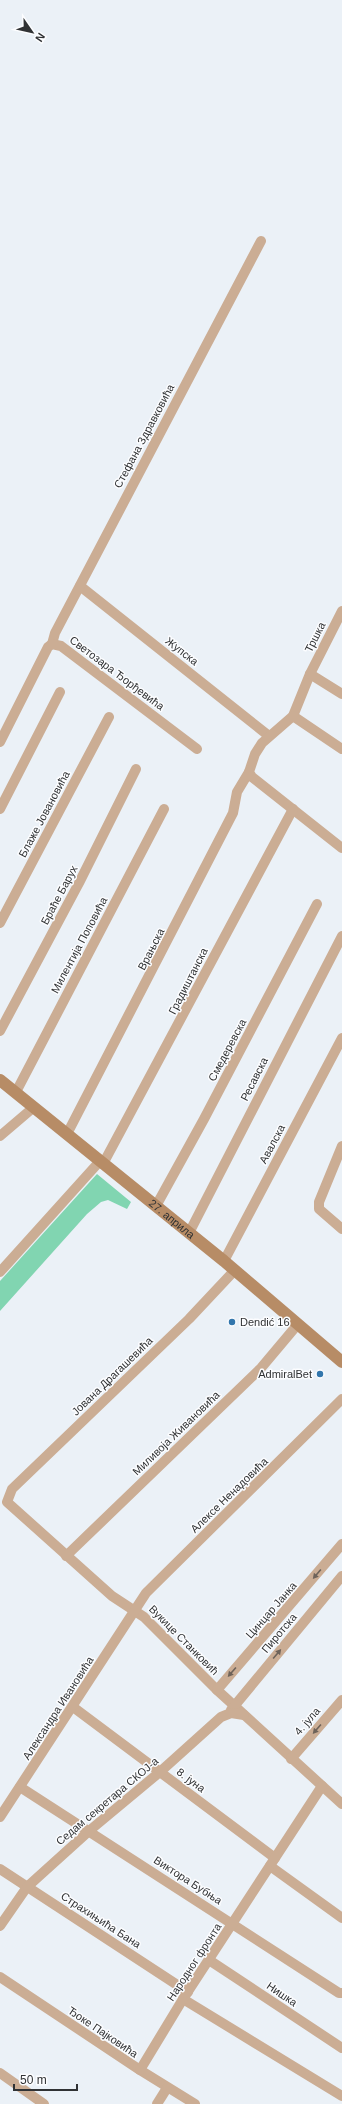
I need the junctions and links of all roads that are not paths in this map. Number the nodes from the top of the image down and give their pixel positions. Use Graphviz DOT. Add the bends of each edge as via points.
graph roads {
  1 [pos="261,241"];
  2 [pos="80,586"];
  3 [pos="341,617"];
  4 [pos="52,644"];
  5 [pos="310,674"];
  6 [pos="60,692"];
  7 [pos="342,694"];
  8 [pos="293,716"];
  9 [pos="109,717"];
  10 [pos="3,727"];
  11 [pos="269,736"];
  12 [pos="0,742"];
  13 [pos="197,749"];
  14 [pos="342,749"];
  15 [pos="136,769"];
  16 [pos="249,772"];
  17 [pos="0,809"];
  18 [pos="164,809"];
  19 [pos="293,809"];
  20 [pos="342,848"];
  21 [pos="317,904"];
  22 [pos="0,923"];
  23 [pos="342,936"];
  24 [pos="0,1031"];
  25 [pos="342,1038"];
  26 [pos="0,1080"];
  27 [pos="16,1092"];
  28 [pos="34,1107"];
  29 [pos="68,1134"];
  30 [pos="0,1136"];
  31 [pos="342,1146"];
  32 [pos="102,1162"];
  33 [pos="156,1206"];
  34 [pos="342,1229"];
  35 [pos="189,1233"];
  36 [pos="224,1262"];
  37 [pos="234,1271"];
  38 [pos="0,1272"];
  39 [pos="298,1324"];
  40 [pos="342,1362"];
  41 [pos="342,1399"];
  42 [pos="8,1498"];
  43 [pos="342,1544"];
  44 [pos="66,1556"];
  45 [pos="342,1576"];
  46 [pos="135,1611"];
  47 [pos="220,1693"];
  48 [pos="342,1700"];
  49 [pos="73,1707"];
  50 [pos="228,1712"];
  51 [pos="291,1759"];
  52 [pos="160,1771"];
  53 [pos="20,1786"];
  54 [pos="322,1786"];
  55 [pos="342,1804"];
  56 [pos="0,1817"];
  57 [pos="89,1831"];
  58 [pos="272,1862"];
  59 [pos="0,1868"];
  60 [pos="27,1887"];
  61 [pos="342,1918"];
  62 [pos="233,1924"];
  63 [pos="0,1926"];
  64 [pos="209,1960"];
  65 [pos="0,1978"];
  66 [pos="342,1993"];
  67 [pos="186,1995"];
  68 [pos="342,2048"];
  69 [pos="140,2070"];
  70 [pos="0,2074"];
  71 [pos="167,2088"];
  72 [pos="342,2096"];
  73 [pos="44,2104"];
  74 [pos="157,2104"];
  75 [pos="195,2104"];
  1 -- 2 [label="street, Стефана Здравковића"];
  2 -- 4 [label="street, Стефана Здравковића" via="55,633"];
  2 -- 11 [label="street, Жупска"];
  3 -- 5 [label="street, Тршка"];
  4 -- 10 [label="street, Светозара Ђорђевића"];
  4 -- 13 [label="street, Светозара Ђорђевића" via="61,646"];
  5 -- 7 [label="street"];
  5 -- 8 [label="street, Тршка"];
  6 -- 17 [label="street"];
  8 -- 11 [label="street, Врањска"];
  8 -- 14 [label="street"];
  9 -- 22 [label="street, Блаже Јовановића"];
  10 -- 12 [label="street, Светозара Ђорђевића"];
  11 -- 16 [label="street, Врањска" via="255,754"];
  15 -- 24 [label="street, Браће Барух"];
  16 -- 19 [label="street"];
  16 -- 29 [label="street, Врањска" via="239,786 235,808 227,826"];
  18 -- 27 [label="street, Милентија Поповића"];
  19 -- 20 [label="street"];
  19 -- 32 [label="street, Градиштанска"];
  21 -- 33 [label="street, Смедеревска"];
  23 -- 35 [label="street, Ресавска"];
  25 -- 36 [label="street, Авалска"];
  26 -- 27 [label="main road, 27. априла"];
  27 -- 28 [label="main road, 27. априла"];
  28 -- 29 [label="main road, 27. априла"];
  28 -- 30 [label="street"];
  29 -- 32 [label="main road, 27. априла"];
  31 -- 34 [label="street" via="318,1209"];
  32 -- 33 [label="main road, 27. априла"];
  32 -- 38 [label="street, Градиштанска"];
  33 -- 35 [label="main road, 27. априла"];
  35 -- 36 [label="main road, 27. априла"];
  36 -- 37 [label="main road, 27. априла"];
  37 -- 39 [label="main road, 27. априла"];
  37 -- 42 [label="street, Јована Драгашевића" via="189,1319 12,1489"];
  39 -- 40 [label="main road, 27. априла"];
  39 -- 44 [label="street, Миливоја Живановића" via="261,1368"];
  41 -- 46 [label="street, Алексе Ненадовића" via="152,1586"];
  42 -- 44 [label="street, Вукице Станковић" via="9,1505"];
  43 -- 47 [label="street, Цинцар Јанка, one-way"];
  44 -- 46 [label="street, Вукице Станковић" via="112,1596"];
  50 -- 45 [label="street, Пиротска, one-way"];
  46 -- 47 [label="street, Вукице Станковић"];
  46 -- 49 [label="street, Александра Ивановића"];
  47 -- 50 [label="street, Вукице Станковић"];
  47 -- 50 [label="street"];
  48 -- 51 [label="street, 4. јула, one-way"];
  49 -- 52 [label="street, 8. јуна"];
  49 -- 53 [label="street, Александра Ивановића"];
  50 -- 51 [label="street" via="244,1715"];
  50 -- 52 [label="street, Седам секретара СКОЈ-а"];
  51 -- 54 [label="street"];
  52 -- 57 [label="street, Седам секретара СКОЈ-а"];
  52 -- 58 [label="street, 8. јуна"];
  53 -- 56 [label="street, Александра Ивановића"];
  53 -- 57 [label="street, Виктора Бубња"];
  54 -- 55 [label="street"];
  54 -- 58 [label="street, Народног фронта"];
  57 -- 60 [label="street, Седам секретара СКОЈ-а"];
  57 -- 62 [label="street, Виктора Бубња"];
  58 -- 61 [label="street, 8. јуна"];
  58 -- 62 [label="street, Народног фронта"];
  59 -- 60 [label="street, Страхињића Бана"];
  60 -- 63 [label="street, Седам секретара СКОЈ-а"];
  60 -- 67 [label="street, Страхињића Бана"];
  62 -- 64 [label="street, Народног фронта"];
  62 -- 66 [label="street, Виктора Бубња"];
  64 -- 67 [label="street, Народног фронта"];
  64 -- 68 [label="street, Нишка"];
  65 -- 69 [label="street, Ђоке Пајковића"];
  67 -- 69 [label="street, Народног фронта"];
  67 -- 72 [label="street, Страхињића Бана"];
  69 -- 71 [label="street, Ђоке Пајковића"];
  70 -- 73 [label="street"];
  71 -- 74 [label="street"];
  71 -- 75 [label="street, Ђоке Пајковића"];
}
